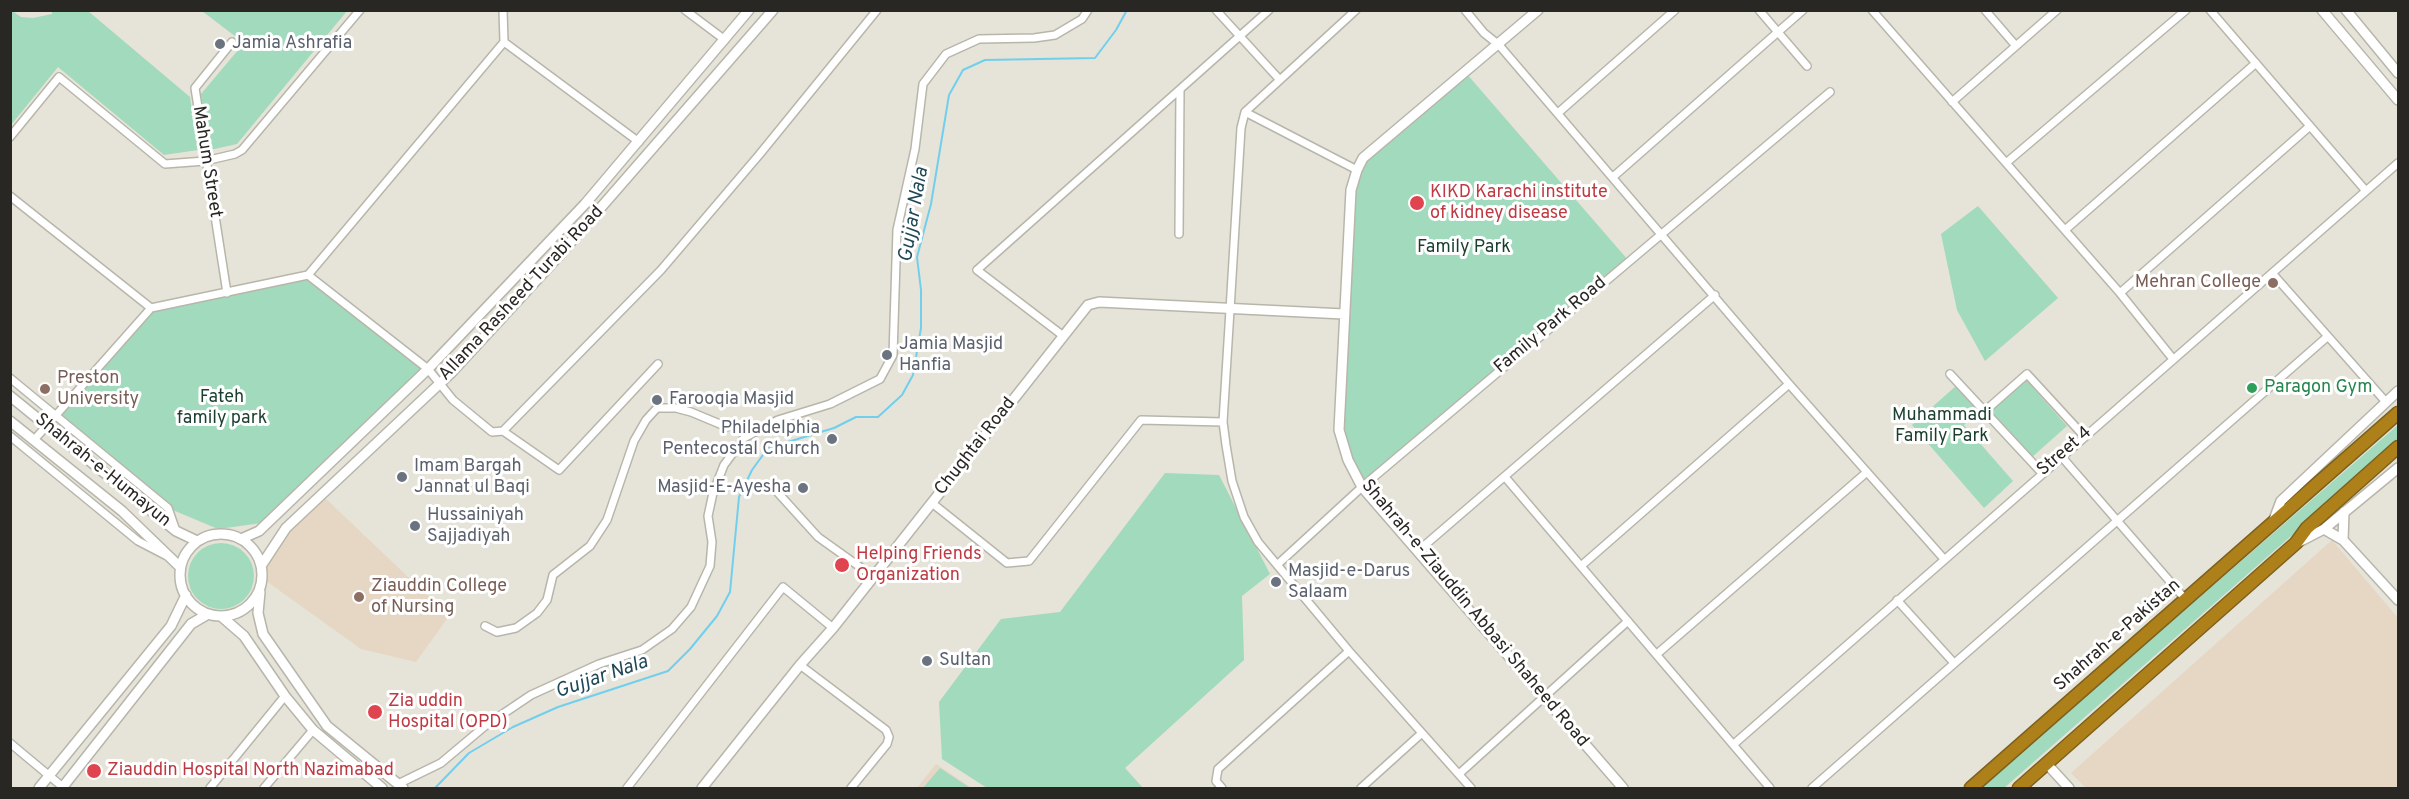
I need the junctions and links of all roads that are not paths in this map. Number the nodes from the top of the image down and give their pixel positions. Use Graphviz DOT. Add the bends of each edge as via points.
graph roads {
  1 [pos="360,10"];
  2 [pos="503,10"];
  3 [pos="685,10"];
  4 [pos="749,10"];
  5 [pos="772,10"];
  6 [pos="877,10"];
  7 [pos="1088,10"];
  8 [pos="1216,10"];
  9 [pos="1269,10"];
  10 [pos="1356,10"];
  11 [pos="1464,10"];
  12 [pos="1538,10"];
  13 [pos="1675,10"];
  14 [pos="1759,10"];
  15 [pos="1803,10"];
  16 [pos="1872,10"];
  17 [pos="1985,10"];
  18 [pos="2056,10"];
  19 [pos="2186,10"];
  20 [pos="2210,10"];
  21 [pos="2322,10"];
  22 [pos="2346,10"];
  23 [pos="1778,32"];
  24 [pos="1240,36"];
  25 [pos="725,40"];
  26 [pos="232,42"];
  27 [pos="504,42"];
  28 [pos="1499,45"];
  29 [pos="2016,46"];
  30 [pos="2256,63"];
  31 [pos="1807,66"];
  32 [pos="2398,73"];
  33 [pos="1279,79"];
  34 [pos="1180,90"];
  35 [pos="1830,92"];
  36 [pos="2398,100"];
  37 [pos="1952,102"];
  38 [pos="1245,112"];
  39 [pos="1558,113"];
  40 [pos="2310,126"];
  41 [pos="10,137"];
  42 [pos="639,142"];
  43 [pos="205,160"];
  44 [pos="2006,163"];
  45 [pos="2398,163"];
  46 [pos="1356,170"];
  47 [pos="1613,177"];
  48 [pos="2366,191"];
  49 [pos="10,196"];
  50 [pos="2064,230"];
  51 [pos="1661,232"];
  52 [pos="1179,234"];
  53 [pos="2272,273"];
  54 [pos="308,275"];
  55 [pos="2120,292"];
  56 [pos="227,293"];
  57 [pos="1715,295"];
  58 [pos="151,308"];
  59 [pos="1230,310"];
  60 [pos="1344,314"];
  61 [pos="1062,336"];
  62 [pos="2327,337"];
  63 [pos="2173,359"];
  64 [pos="658,364"];
  65 [pos="428,369"];
  66 [pos="1950,374"];
  67 [pos="10,378"];
  68 [pos="441,383"];
  69 [pos="1789,384"];
  70 [pos="2398,391"];
  71 [pos="10,396"];
  72 [pos="2386,402"];
  73 [pos="1984,411"];
  74 [pos="2398,413"];
  75 [pos="56,414"];
  76 [pos="10,421"];
  77 [pos="1223,423"];
  78 [pos="47,425"];
  79 [pos="727,427"];
  80 [pos="503,431"];
  81 [pos="10,436"];
  82 [pos="2084,436"];
  83 [pos="34,440"];
  84 [pos="2398,447"];
  85 [pos="2061,456"];
  86 [pos="2398,468"];
  87 [pos="1868,472"];
  88 [pos="2042,473"];
  89 [pos="1505,477"];
  90 [pos="770,484"];
  91 [pos="1362,487"];
  92 [pos="932,503"];
  93 [pos="2344,512"];
  94 [pos="2115,521"];
  95 [pos="2272,526"];
  96 [pos="2324,530"];
  97 [pos="176,531"];
  98 [pos="242,539"];
  99 [pos="2343,540"];
  100 [pos="197,541"];
  101 [pos="2296,543"];
  102 [pos="1419,551"];
  103 [pos="170,559"];
  104 [pos="1944,559"];
  105 [pos="1277,565"];
  106 [pos="261,566"];
  107 [pos="1581,566"];
  108 [pos="180,567"];
  109 [pos="874,577"];
  110 [pos="260,590"];
  111 [pos="186,595"];
  112 [pos="1897,600"];
  113 [pos="2186,600"];
  114 [pos="2398,600"];
  115 [pos="208,614"];
  116 [pos="221,616"];
  117 [pos="1628,621"];
  118 [pos="485,626"];
  119 [pos="833,628"];
  120 [pos="1349,651"];
  121 [pos="1657,654"];
  122 [pos="1954,663"];
  123 [pos="800,665"];
  124 [pos="285,696"];
  125 [pos="1544,696"];
  126 [pos="313,730"];
  127 [pos="1422,733"];
  128 [pos="10,743"];
  129 [pos="1734,744"];
  130 [pos="2047,764"];
  131 [pos="1459,774"];
  132 [pos="49,775"];
  133 [pos="400,786"];
  134 [pos="63,788"];
  135 [pos="39,789"];
  136 [pos="210,789"];
  137 [pos="264,789"];
  138 [pos="382,789"];
  139 [pos="627,789"];
  140 [pos="702,789"];
  141 [pos="851,789"];
  142 [pos="1222,789"];
  143 [pos="1361,789"];
  144 [pos="1471,789"];
  145 [pos="1623,789"];
  146 [pos="1770,789"];
  147 [pos="1812,789"];
  148 [pos="1971,789"];
  149 [pos="2019,789"];
  150 [pos="2069,789"];
  1 -- 43 [label="street" via="242,150"];
  2 -- 27 [label="street"];
  3 -- 25 [label="street"];
  4 -- 25 [label="main road, Allama Rasheed Turabi Road"];
  5 -- 68 [label="main road, Allama Rasheed Turabi Road" via="556,259"];
  6 -- 80 [label="street" via="661,270"];
  7 -- 133 [label="street" via="1082,19 1055,35 979,39 946,54 923,84 915,149 897,230 893,355 880,379 830,404 778,420 744,438 724,465 712,493 708,516 710,566 691,607 672,629 642,650 599,664 531,695 441,763"];
  8 -- 24 [label="street"];
  9 -- 24 [label="street"];
  10 -- 33 [label="street"];
  11 -- 28 [label="street"];
  12 -- 28 [label="main road"];
  13 -- 39 [label="street"];
  14 -- 23 [label="street"];
  15 -- 23 [label="street"];
  16 -- 37 [label="street"];
  17 -- 29 [label="street"];
  18 -- 29 [label="street"];
  19 -- 44 [label="street"];
  20 -- 30 [label="street"];
  21 -- 36 [label="main road"];
  22 -- 32 [label="main road"];
  23 -- 31 [label="street"];
  23 -- 47 [label="street"];
  24 -- 33 [label="street"];
  24 -- 34 [label="street"];
  25 -- 42 [label="main road, Allama Rasheed Turabi Road"];
  26 -- 43 [label="street, Mahum Street" via="195,88"];
  27 -- 42 [label="street"];
  27 -- 54 [label="street"];
  28 -- 39 [label="street"];
  28 -- 46 [label="main road" via="1363,158"];
  29 -- 37 [label="street"];
  30 -- 40 [label="street"];
  30 -- 50 [label="street"];
  33 -- 38 [label="street"];
  34 -- 52 [label="street"];
  34 -- 61 [label="street" via="977,270"];
  35 -- 51 [label="street, Family Park Road"];
  37 -- 44 [label="street"];
  38 -- 46 [label="street"];
  38 -- 59 [label="street"];
  39 -- 47 [label="street"];
  40 -- 48 [label="street"];
  40 -- 55 [label="street"];
  41 -- 43 [label="street" via="59,77 165,164"];
  42 -- 65 [label="main road, Allama Rasheed Turabi Road"];
  43 -- 56 [label="street, Mahum Street"];
  44 -- 50 [label="street"];
  45 -- 48 [label="street, Street 4"];
  46 -- 60 [label="main road, Shahrah-e-Ziauddin Abbasi Shaheed Road" via="1351,189"];
  47 -- 51 [label="street"];
  48 -- 53 [label="street, Street 4"];
  49 -- 58 [label="street"];
  50 -- 55 [label="street"];
  51 -- 57 [label="street"];
  51 -- 91 [label="street, Family Park Road"];
  53 -- 62 [label="street"];
  53 -- 63 [label="street, Street 4"];
  54 -- 56 [label="street"];
  54 -- 65 [label="street"];
  55 -- 63 [label="street"];
  56 -- 58 [label="street"];
  57 -- 69 [label="street"];
  57 -- 89 [label="street"];
  58 -- 75 [label="street"];
  59 -- 60 [label="main road, Chughtai Road"];
  59 -- 61 [label="main road, Chughtai Road" via="1099,302 1088,305"];
  59 -- 77 [label="street"];
  60 -- 91 [label="main road, Shahrah-e-Ziauddin Abbasi Shaheed Road" via="1339,430"];
  61 -- 92 [label="main road, Chughtai Road"];
  62 -- 72 [label="street"];
  62 -- 94 [label="street"];
  63 -- 82 [label="street, Street 4"];
  64 -- 80 [label="street" via="559,470"];
  65 -- 68 [label="street"];
  65 -- 98 [label="main road, Allama Rasheed Turabi Road" via="260,531"];
  66 -- 73 [label="street"];
  67 -- 75 [label="street"];
  68 -- 80 [label="street" via="453,400 492,432"];
  68 -- 106 [label="main road, Allama Rasheed Turabi Road" via="286,528"];
  69 -- 87 [label="street"];
  69 -- 107 [label="street"];
  70 -- 72 [label="main road"];
  71 -- 78 [label="main road, Shahrah-e-Humayun"];
  72 -- 95 [label="main road" via="2281,501"];
  73 -- 82 [label="street" via="2027,374"];
  73 -- 88 [label="street"];
  74 -- 95 [label="highway, Shahrah-e-Pakistan"];
  75 -- 78 [label="street"];
  75 -- 97 [label="street" via="168,508"];
  76 -- 83 [label="main road, Shahrah-e-Humayun"];
  77 -- 92 [label="street" via="1141,420 1029,561 1007,563"];
  77 -- 105 [label="street" via="1232,481 1244,517"];
  78 -- 83 [label="street"];
  78 -- 97 [label="main road, Shahrah-e-Humayun"];
  79 -- 118 [label="street" via="692,412 657,408 634,441 608,520 590,546 553,575 547,600 537,613 516,628 497,632"];
  81 -- 103 [label="street" via="138,541"];
  82 -- 85 [label="street, Street 4"];
  83 -- 103 [label="main road, Shahrah-e-Humayun" via="122,511"];
  84 -- 101 [label="highway" via="2307,528"];
  85 -- 88 [label="street, Street 4"];
  85 -- 94 [label="street"];
  86 -- 93 [label="main road"];
  87 -- 104 [label="street"];
  87 -- 121 [label="street"];
  88 -- 104 [label="street, Street 4"];
  89 -- 102 [label="street"];
  89 -- 107 [label="street"];
  90 -- 109 [label="street" via="818,537"];
  91 -- 102 [label="main road, Shahrah-e-Ziauddin Abbasi Shaheed Road"];
  91 -- 105 [label="street, Family Park Road"];
  92 -- 109 [label="main road, Chughtai Road"];
  93 -- 96 [label="main road"];
  93 -- 99 [label="main road"];
  94 -- 113 [label="street"];
  94 -- 122 [label="street"];
  95 -- 113 [label="highway, Shahrah-e-Pakistan"];
  96 -- 99 [label="main road"];
  96 -- 101 [label="main road"];
  97 -- 100 [label="main road, Shahrah-e-Humayun"];
  98 -- 100 [label="main road" via="219,534"];
  98 -- 106 [label="main road" via="258,555"];
  99 -- 114 [label="main road"];
  100 -- 108 [label="main road"];
  101 -- 130 [label="highway"];
  102 -- 125 [label="main road, Shahrah-e-Ziauddin Abbasi Shaheed Road"];
  103 -- 108 [label="main road, Shahrah-e-Humayun"];
  104 -- 112 [label="street, Street 4"];
  105 -- 120 [label="street"];
  106 -- 110 [label="main road"];
  107 -- 117 [label="street"];
  108 -- 111 [label="main road"];
  109 -- 119 [label="main road, Chughtai Road"];
  110 -- 116 [label="main road" via="246,608"];
  110 -- 133 [label="main road" via="258,613 263,634 278,658 327,726"];
  111 -- 115 [label="main road"];
  111 -- 132 [label="main road" via="171,626"];
  112 -- 122 [label="street"];
  112 -- 129 [label="street, Street 4"];
  113 -- 148 [label="highway, Shahrah-e-Pakistan"];
  115 -- 116 [label="main road"];
  115 -- 134 [label="main road" via="191,624"];
  116 -- 124 [label="main road" via="244,636"];
  117 -- 121 [label="street"];
  117 -- 125 [label="street"];
  119 -- 123 [label="main road, Chughtai Road"];
  119 -- 139 [label="street" via="783,587"];
  120 -- 127 [label="street"];
  120 -- 142 [label="street" via="1218,770 1216,781"];
  121 -- 129 [label="street"];
  122 -- 147 [label="street"];
  123 -- 140 [label="main road, Chughtai Road"];
  123 -- 141 [label="street" via="886,730 889,737 888,744"];
  124 -- 126 [label="main road"];
  124 -- 136 [label="street"];
  125 -- 131 [label="street"];
  125 -- 145 [label="main road, Shahrah-e-Ziauddin Abbasi Shaheed Road"];
  126 -- 137 [label="street"];
  126 -- 138 [label="main road"];
  127 -- 131 [label="street"];
  127 -- 143 [label="street"];
  128 -- 132 [label="street"];
  129 -- 146 [label="street"];
  130 -- 149 [label="highway"];
  130 -- 150 [label="main road"];
  131 -- 144 [label="street"];
  132 -- 134 [label="street"];
  132 -- 135 [label="main road"];
}
